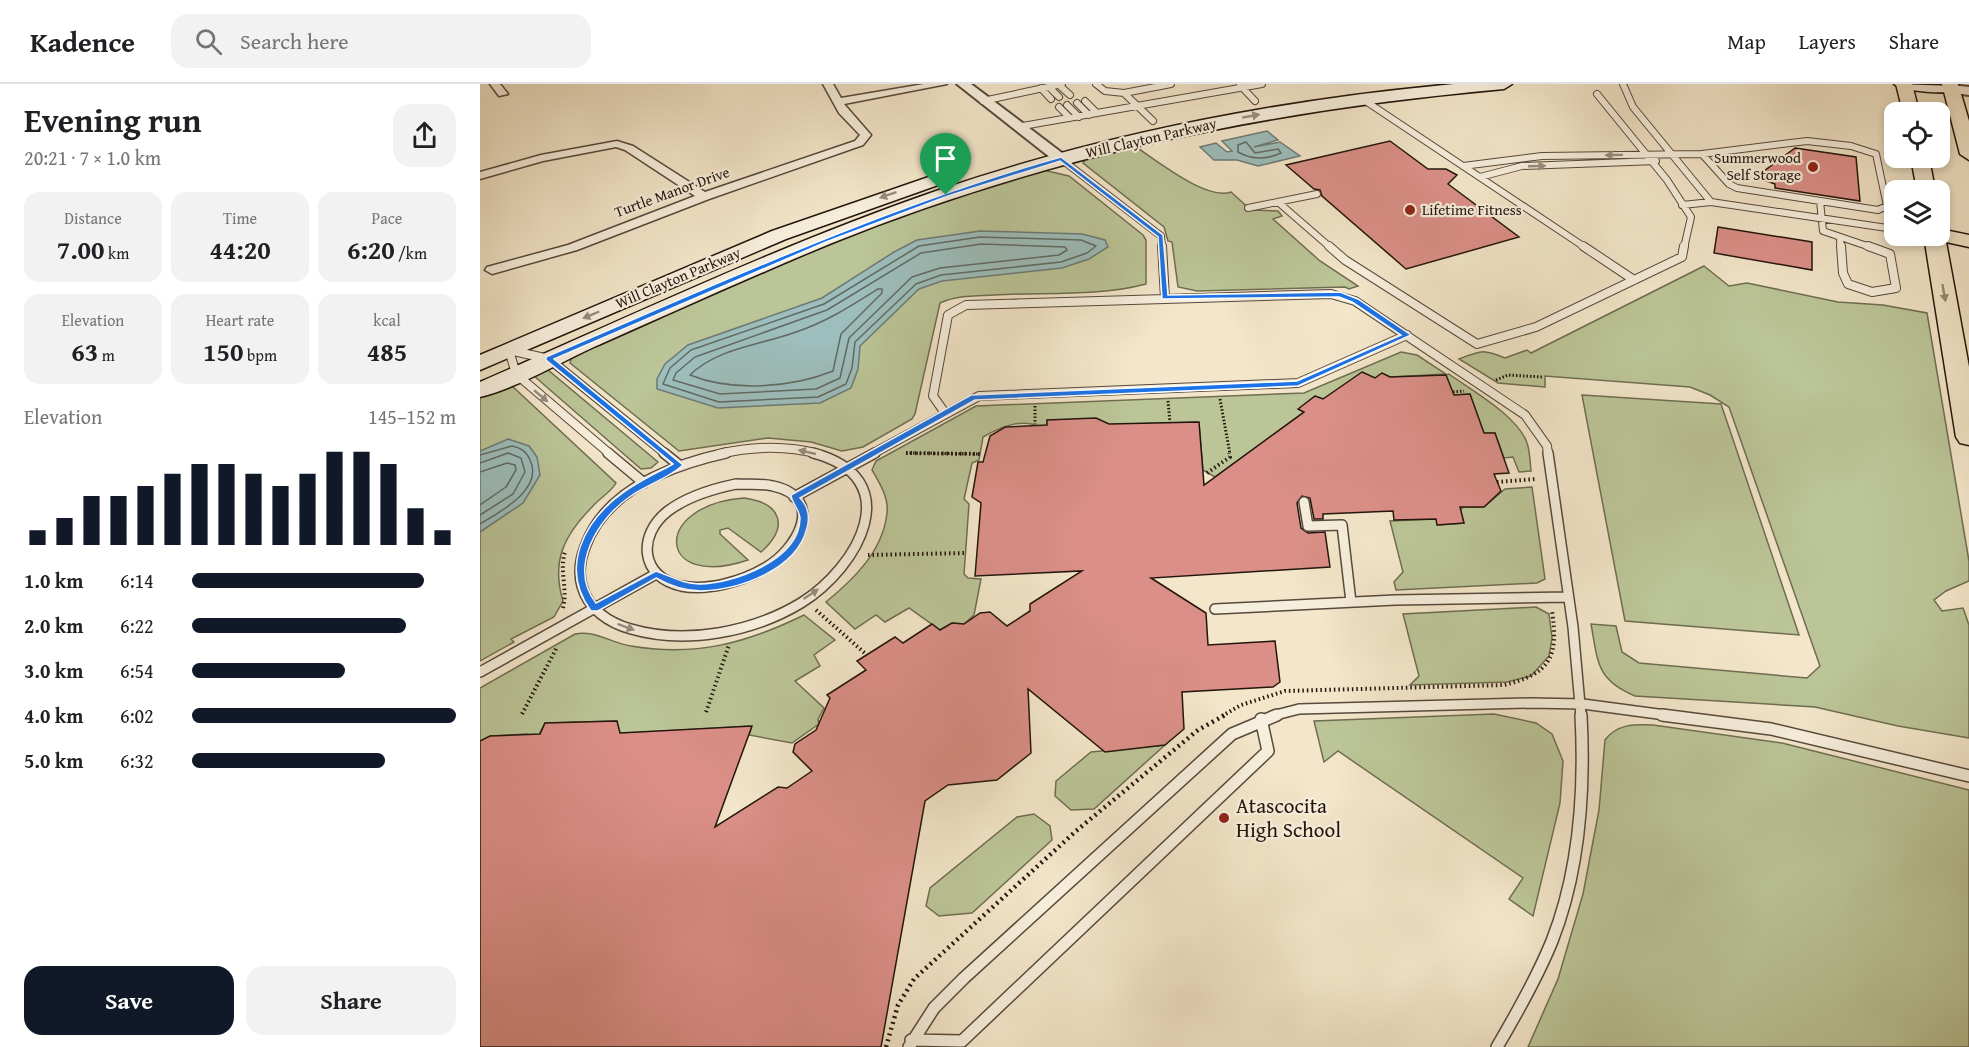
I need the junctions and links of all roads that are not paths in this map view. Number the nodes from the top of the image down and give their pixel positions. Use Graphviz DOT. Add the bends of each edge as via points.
graph roads {
  1 [pos="495,84"];
  2 [pos="894,84"];
  3 [pos="942,84"];
  4 [pos="963,84"];
  5 [pos="1061,84"];
  6 [pos="1067,84"];
  7 [pos="1096,84"];
  8 [pos="1171,84"];
  9 [pos="1262,84"];
  10 [pos="1504,84"];
  11 [pos="1623,84"];
  12 [pos="1904,84"];
  13 [pos="1241,85"];
  14 [pos="1049,87"];
  15 [pos="1041,88"];
  16 [pos="1957,88"];
  17 [pos="1364,91"];
  18 [pos="1124,93"];
  19 [pos="503,94"];
  20 [pos="832,94"];
  21 [pos="1077,94"];
  22 [pos="1597,94"];
  23 [pos="1070,95"];
  24 [pos="1059,97"];
  25 [pos="1051,99"];
  26 [pos="1255,100"];
  27 [pos="983,101"];
  28 [pos="1085,101"];
  29 [pos="1908,102"];
  30 [pos="1077,103"];
  31 [pos="1067,105"];
  32 [pos="1137,106"];
  33 [pos="1059,107"];
  34 [pos="1097,113"];
  35 [pos="1089,115"];
  36 [pos="1079,117"];
  37 [pos="1070,118"];
  38 [pos="1153,121"];
  39 [pos="1017,127"];
  40 [pos="1044,146"];
  41 [pos="1646,154"];
  42 [pos="1702,154"];
  43 [pos="1969,154"];
  44 [pos="1673,156"];
  45 [pos="1061,159"];
  46 [pos="1652,162"];
  47 [pos="1463,166"];
  48 [pos="480,176"];
  49 [pos="1480,177"];
  50 [pos="1317,194"];
  51 [pos="704,197"];
  52 [pos="1820,201"];
  53 [pos="1278,202"];
  54 [pos="1711,202"];
  55 [pos="1682,205"];
  56 [pos="1248,208"];
  57 [pos="1820,218"];
  58 [pos="1884,228"];
  59 [pos="1950,237"];
  60 [pos="1840,240"];
  61 [pos="1969,241"];
  62 [pos="1936,246"];
  63 [pos="492,270"];
  64 [pos="1634,280"];
  65 [pos="1165,298"];
  66 [pos="1407,335"];
  67 [pos="509,350"];
  68 [pos="549,359"];
  69 [pos="480,363"];
  70 [pos="516,374"];
  71 [pos="480,390"];
  72 [pos="945,413"];
  73 [pos="1969,437"];
  74 [pos="679,465"];
  75 [pos="846,468"];
  76 [pos="644,483"];
  77 [pos="794,497"];
  78 [pos="1304,502"];
  79 [pos="656,574"];
  80 [pos="1568,597"];
  81 [pos="1351,602"];
  82 [pos="595,609"];
  83 [pos="1215,609"];
  84 [pos="480,672"];
  85 [pos="1583,704"];
  86 [pos="1261,719"];
  87 [pos="1969,776"];
  88 [pos="910,1044"];
  89 [pos="1497,1047"];
  1 -- 19 [label="street"];
  2 -- 20 [label="street"];
  3 -- 20 [label="street"];
  4 -- 27 [label="street"];
  5 -- 14 [label="lane"];
  5 -- 23 [label="lane"];
  6 -- 21 [label="lane"];
  7 -- 18 [label="lane" via="1105,91"];
  8 -- 18 [label="lane"];
  9 -- 13 [label="lane"];
  10 -- 17 [label="main road, Will Clayton Parkway"];
  11 -- 44 [label="lane" via="1633,107"];
  12 -- 16 [label="main road"];
  12 -- 29 [label="main road"];
  13 -- 26 [label="lane"];
  13 -- 32 [label="lane"];
  14 -- 15 [label="lane"];
  14 -- 24 [label="lane"];
  15 -- 25 [label="lane"];
  15 -- 27 [label="lane"];
  16 -- 43 [label="main road"];
  17 -- 26 [label="main road, Will Clayton Parkway"];
  45 -- 17 [label="main road, Will Clayton Parkway, one-way"];
  17 -- 47 [label="lane"];
  18 -- 32 [label="lane"];
  20 -- 51 [label="street, Turtle Manor Drive" via="866,135 863,140"];
  22 -- 41 [label="lane"];
  26 -- 38 [label="main road, Will Clayton Parkway"];
  27 -- 39 [label="street"];
  28 -- 34 [label="lane"];
  30 -- 35 [label="lane"];
  31 -- 36 [label="lane"];
  32 -- 34 [label="lane"];
  32 -- 38 [label="lane"];
  33 -- 37 [label="lane"];
  34 -- 35 [label="lane"];
  35 -- 36 [label="lane"];
  36 -- 37 [label="lane"];
  37 -- 39 [label="lane" via="1046,119"];
  38 -- 40 [label="main road, Will Clayton Parkway"];
  39 -- 40 [label="street"];
  40 -- 45 [label="street"];
  40 -- 67 [label="main road, Will Clayton Parkway, one-way" via="830,215"];
  41 -- 44 [label="lane"];
  41 -- 46 [label="lane"];
  41 -- 47 [label="lane, one-way" via="1509,158"];
  42 -- 44 [label="lane"];
  42 -- 52 [label="lane" via="1737,188"];
  42 -- 52 [label="lane" via="1807,141 1876,154 1887,206 1878,210"];
  44 -- 46 [label="lane"];
  44 -- 54 [label="lane"];
  45 -- 65 [label="lane" via="1161,236"];
  45 -- 68 [label="main road, Will Clayton Parkway" via="888,215"];
  49 -- 46 [label="lane, one-way" via="1522,166"];
  46 -- 55 [label="lane"];
  47 -- 49 [label="lane"];
  48 -- 51 [label="street" via="609,143 629,148"];
  49 -- 64 [label="lane"];
  50 -- 53 [label="lane"];
  51 -- 63 [label="street, Turtle Manor Drive" via="557,254"];
  52 -- 57 [label="lane"];
  53 -- 56 [label="lane"];
  53 -- 64 [label="lane" via="1345,260 1477,344 1536,327"];
  54 -- 55 [label="lane"];
  54 -- 57 [label="lane"];
  55 -- 64 [label="lane" via="1691,217 1682,257"];
  57 -- 58 [label="lane"];
  57 -- 60 [label="lane" via="1823,231"];
  59 -- 61 [label="main road"];
  60 -- 60 [label="lane" via="1890,254 1896,288 1882,293 1866,292 1848,284"];
  62 -- 73 [label="main road, one-way"];
  65 -- 66 [label="lane" via="1340,295"];
  65 -- 72 [label="lane" via="976,303 958,308 948,315 933,396"];
  66 -- 72 [label="lane" via="1298,383 979,396"];
  66 -- 80 [label="lane" via="1516,409 1541,434 1547,446"];
  67 -- 68 [label="lane"];
  67 -- 69 [label="main road, Will Clayton Parkway"];
  67 -- 70 [label="lane"];
  68 -- 70 [label="main road, Will Clayton Parkway"];
  68 -- 74 [label="lane"];
  70 -- 71 [label="main road, Will Clayton Parkway"];
  70 -- 76 [label="lane, one-way"];
  72 -- 75 [label="lane"];
  75 -- 74 [label="lane, one-way" via="829,458 785,447 733,450"];
  74 -- 76 [label="lane"];
  75 -- 77 [label="lane"];
  82 -- 75 [label="lane, one-way" via="630,629 681,636 738,628 792,607 835,576 861,542 869,508 865,493"];
  76 -- 82 [label="lane" via="604,515 588,537 582,553 580,582"];
  77 -- 79 [label="lane" via="779,488 748,484 724,486 688,499 668,512 649,536 647,561"];
  77 -- 79 [label="lane" via="805,519 801,536 788,553 767,569 727,584 699,587 674,584"];
  78 -- 81 [label="lane" via="1308,526 1342,525"];
  79 -- 82 [label="lane"];
  80 -- 81 [label="lane"];
  80 -- 85 [label="lane"];
  81 -- 83 [label="lane"];
  82 -- 84 [label="lane"];
  85 -- 86 [label="lane" via="1299,709"];
  85 -- 87 [label="lane" via="1771,729"];
  85 -- 89 [label="lane" via="1583,795 1578,840 1558,923 1533,982"];
  86 -- 88 [label="lane" via="1232,734 973,970 934,1008"];
  86 -- 88 [label="lane" via="1268,751 962,1041"];
}
